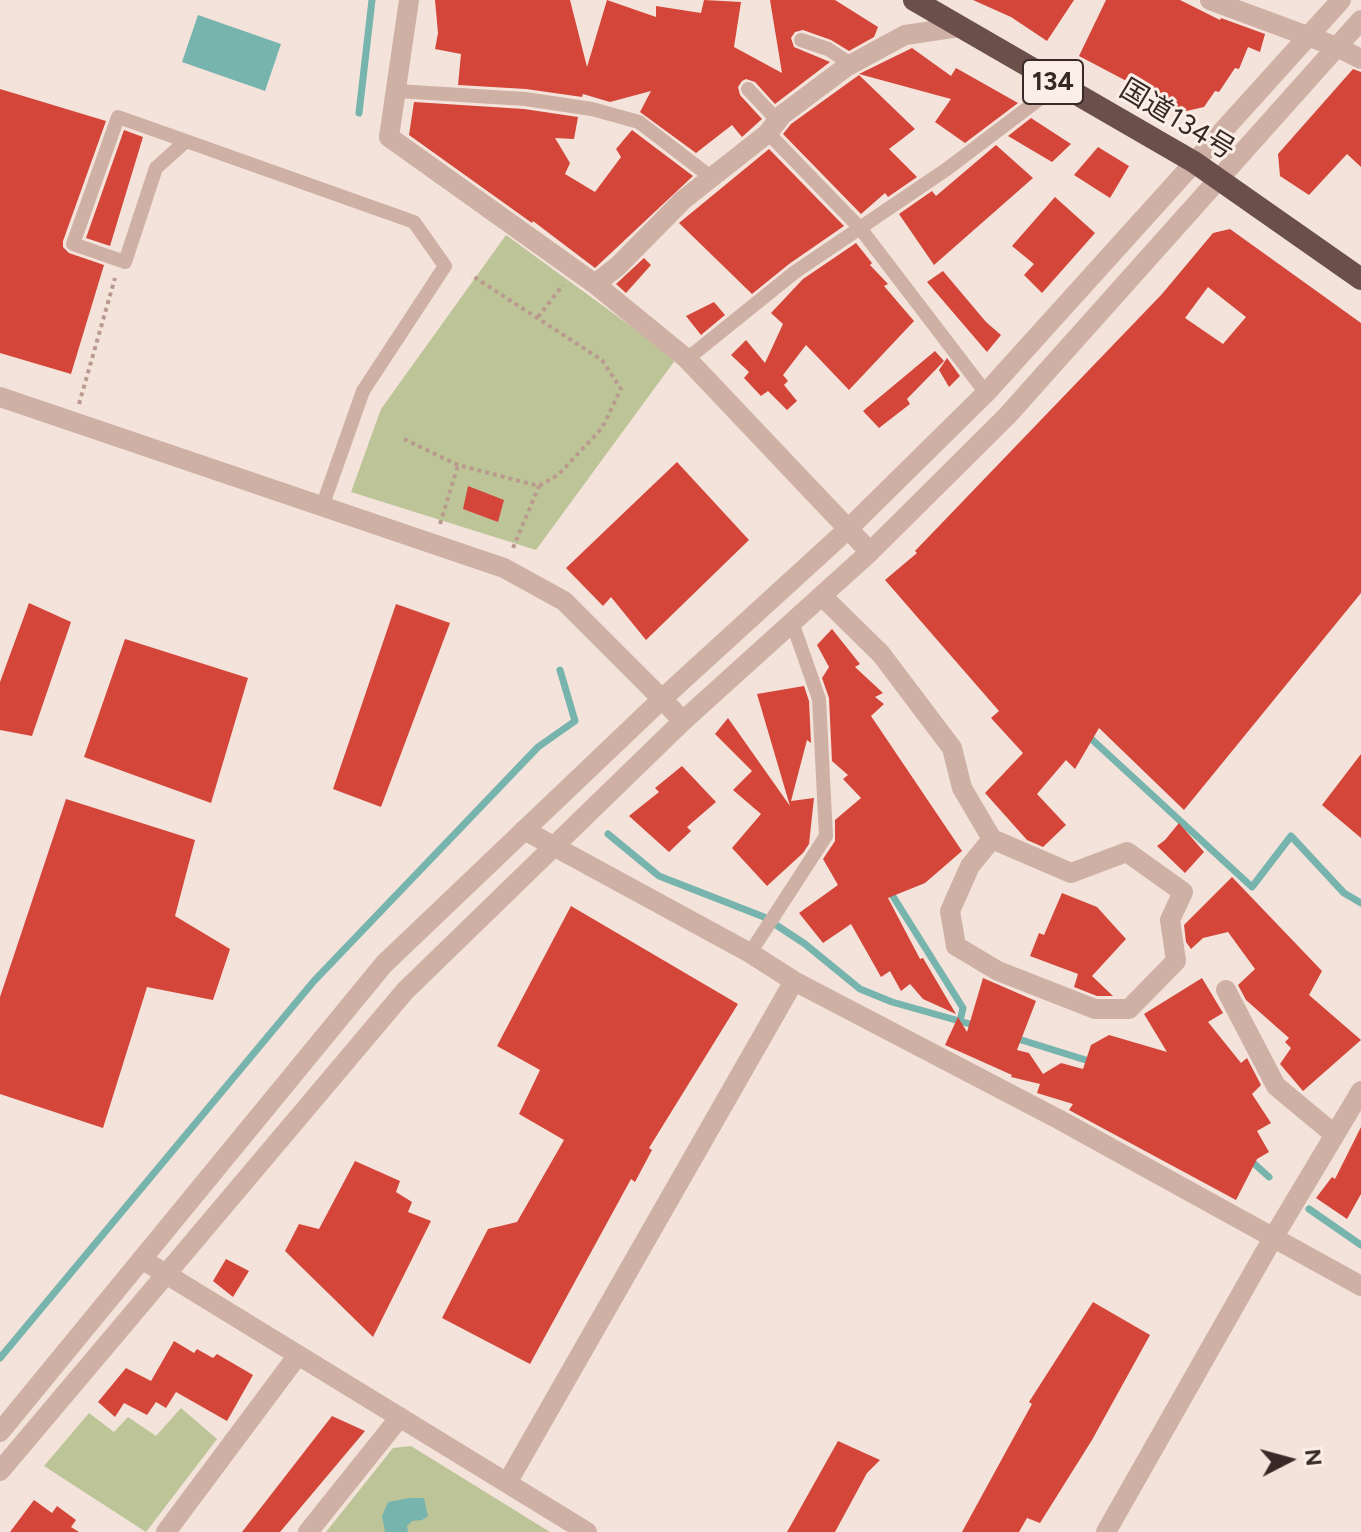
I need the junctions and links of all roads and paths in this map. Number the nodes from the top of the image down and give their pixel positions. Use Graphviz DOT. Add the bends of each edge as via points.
graph roads {
  1 [pos="409,0"];
  2 [pos="1341,0"];
  3 [pos="919,1"];
  4 [pos="1215,1"];
  5 [pos="1361,20"];
  6 [pos="959,27"];
  7 [pos="1309,35"];
  8 [pos="801,40"];
  9 [pos="1337,47"];
  10 [pos="1361,59"];
  11 [pos="851,64"];
  12 [pos="1058,85"];
  13 [pos="748,89"];
  14 [pos="397,91"];
  15 [pos="773,127"];
  16 [pos="186,141"];
  17 [pos="1194,162"];
  18 [pos="712,178"];
  19 [pos="1220,179"];
  20 [pos="860,228"];
  21 [pos="575,270"];
  22 [pos="117,274"];
  23 [pos="471,275"];
  24 [pos="1361,279"];
  25 [pos="595,284"];
  26 [pos="538,317"];
  27 [pos="687,359"];
  28 [pos="986,393"];
  29 [pos="0,397"];
  30 [pos="73,422"];
  31 [pos="404,439"];
  32 [pos="458,465"];
  33 [pos="539,486"];
  34 [pos="322,507"];
  35 [pos="848,529"];
  36 [pos="433,545"];
  37 [pos="870,552"];
  38 [pos="504,568"];
  39 [pos="822,596"];
  40 [pos="792,622"];
  41 [pos="662,699"];
  42 [pos="683,721"];
  43 [pos="524,830"];
  44 [pos="992,839"];
  45 [pos="553,846"];
  46 [pos="750,953"];
  47 [pos="794,981"];
  48 [pos="1226,990"];
  49 [pos="1361,1091"];
  50 [pos="1335,1135"];
  51 [pos="1273,1238"];
  52 [pos="143,1260"];
  53 [pos="166,1274"];
  54 [pos="1361,1286"];
  55 [pos="298,1355"];
  56 [pos="400,1417"];
  57 [pos="0,1432"];
  58 [pos="0,1471"];
  59 [pos="507,1483"];
  60 [pos="166,1532"];
  61 [pos="308,1532"];
  62 [pos="587,1532"];
  63 [pos="1106,1532"];
  1 -- 14 [label="street"];
  2 -- 7 [label="street"];
  3 -- 6 [label="highway, 国道134号 / 134"];
  4 -- 7 [label="street"];
  5 -- 9 [label="street"];
  6 -- 11 [label="street" via="905,35"];
  6 -- 12 [label="highway, 国道134号 / 134"];
  7 -- 9 [label="street"];
  7 -- 17 [label="street"];
  8 -- 11 [label="lane"];
  9 -- 10 [label="street"];
  9 -- 19 [label="street"];
  11 -- 15 [label="street"];
  12 -- 17 [label="highway, 国道134号 / 134"];
  12 -- 20 [label="lane"];
  13 -- 15 [label="lane"];
  14 -- 18 [label="lane" via="592,109 639,122"];
  14 -- 21 [label="street" via="389,137"];
  15 -- 18 [label="street"];
  15 -- 20 [label="lane"];
  16 -- 16 [label="lane" via="156,168 125,262 73,244 118,117"];
  16 -- 34 [label="lane" via="414,222 445,266 363,391"];
  17 -- 19 [label="highway, 国道134号 / 134"];
  17 -- 28 [label="street"];
  18 -- 25 [label="street"];
  19 -- 24 [label="highway, 国道134号 / 134"];
  19 -- 37 [label="street" via="1007,416"];
  20 -- 27 [label="lane" via="795,272"];
  20 -- 28 [label="lane"];
  21 -- 25 [label="street"];
  21 -- 26 [label="path"];
  22 -- 30 [label="path"];
  23 -- 26 [label="path"];
  25 -- 27 [label="street"];
  26 -- 33 [label="path" via="602,360 621,389 602,428 558,475"];
  27 -- 35 [label="street"];
  28 -- 35 [label="street"];
  29 -- 30 [label="street"];
  30 -- 34 [label="street"];
  31 -- 32 [label="path"];
  32 -- 33 [label="path"];
  32 -- 36 [label="path"];
  33 -- 38 [label="path"];
  34 -- 36 [label="street"];
  35 -- 37 [label="street"];
  35 -- 41 [label="street"];
  36 -- 38 [label="street"];
  37 -- 39 [label="street"];
  38 -- 41 [label="street" via="564,601"];
  39 -- 40 [label="street"];
  39 -- 44 [label="street" via="881,654 952,748 962,788"];
  40 -- 42 [label="street"];
  40 -- 46 [label="lane" via="819,699 826,836"];
  41 -- 42 [label="street"];
  41 -- 43 [label="street"];
  42 -- 45 [label="street"];
  43 -- 45 [label="street"];
  43 -- 52 [label="street" via="384,964"];
  44 -- 44 [label="street" via="1071,873 1127,852 1183,892 1170,920 1176,961 1129,1009 1095,1009 998,971 956,946 950,911 970,866"];
  45 -- 46 [label="street"];
  45 -- 53 [label="street" via="405,991"];
  46 -- 47 [label="street"];
  47 -- 51 [label="street"];
  47 -- 59 [label="street"];
  48 -- 50 [label="street" via="1276,1086"];
  49 -- 50 [label="street"];
  50 -- 51 [label="street"];
  51 -- 54 [label="street"];
  51 -- 63 [label="street"];
  52 -- 53 [label="street"];
  52 -- 57 [label="street"];
  53 -- 55 [label="street"];
  53 -- 58 [label="street"];
  55 -- 56 [label="street"];
  55 -- 60 [label="street"];
  56 -- 59 [label="street"];
  56 -- 61 [label="street"];
  59 -- 62 [label="street"];
}
